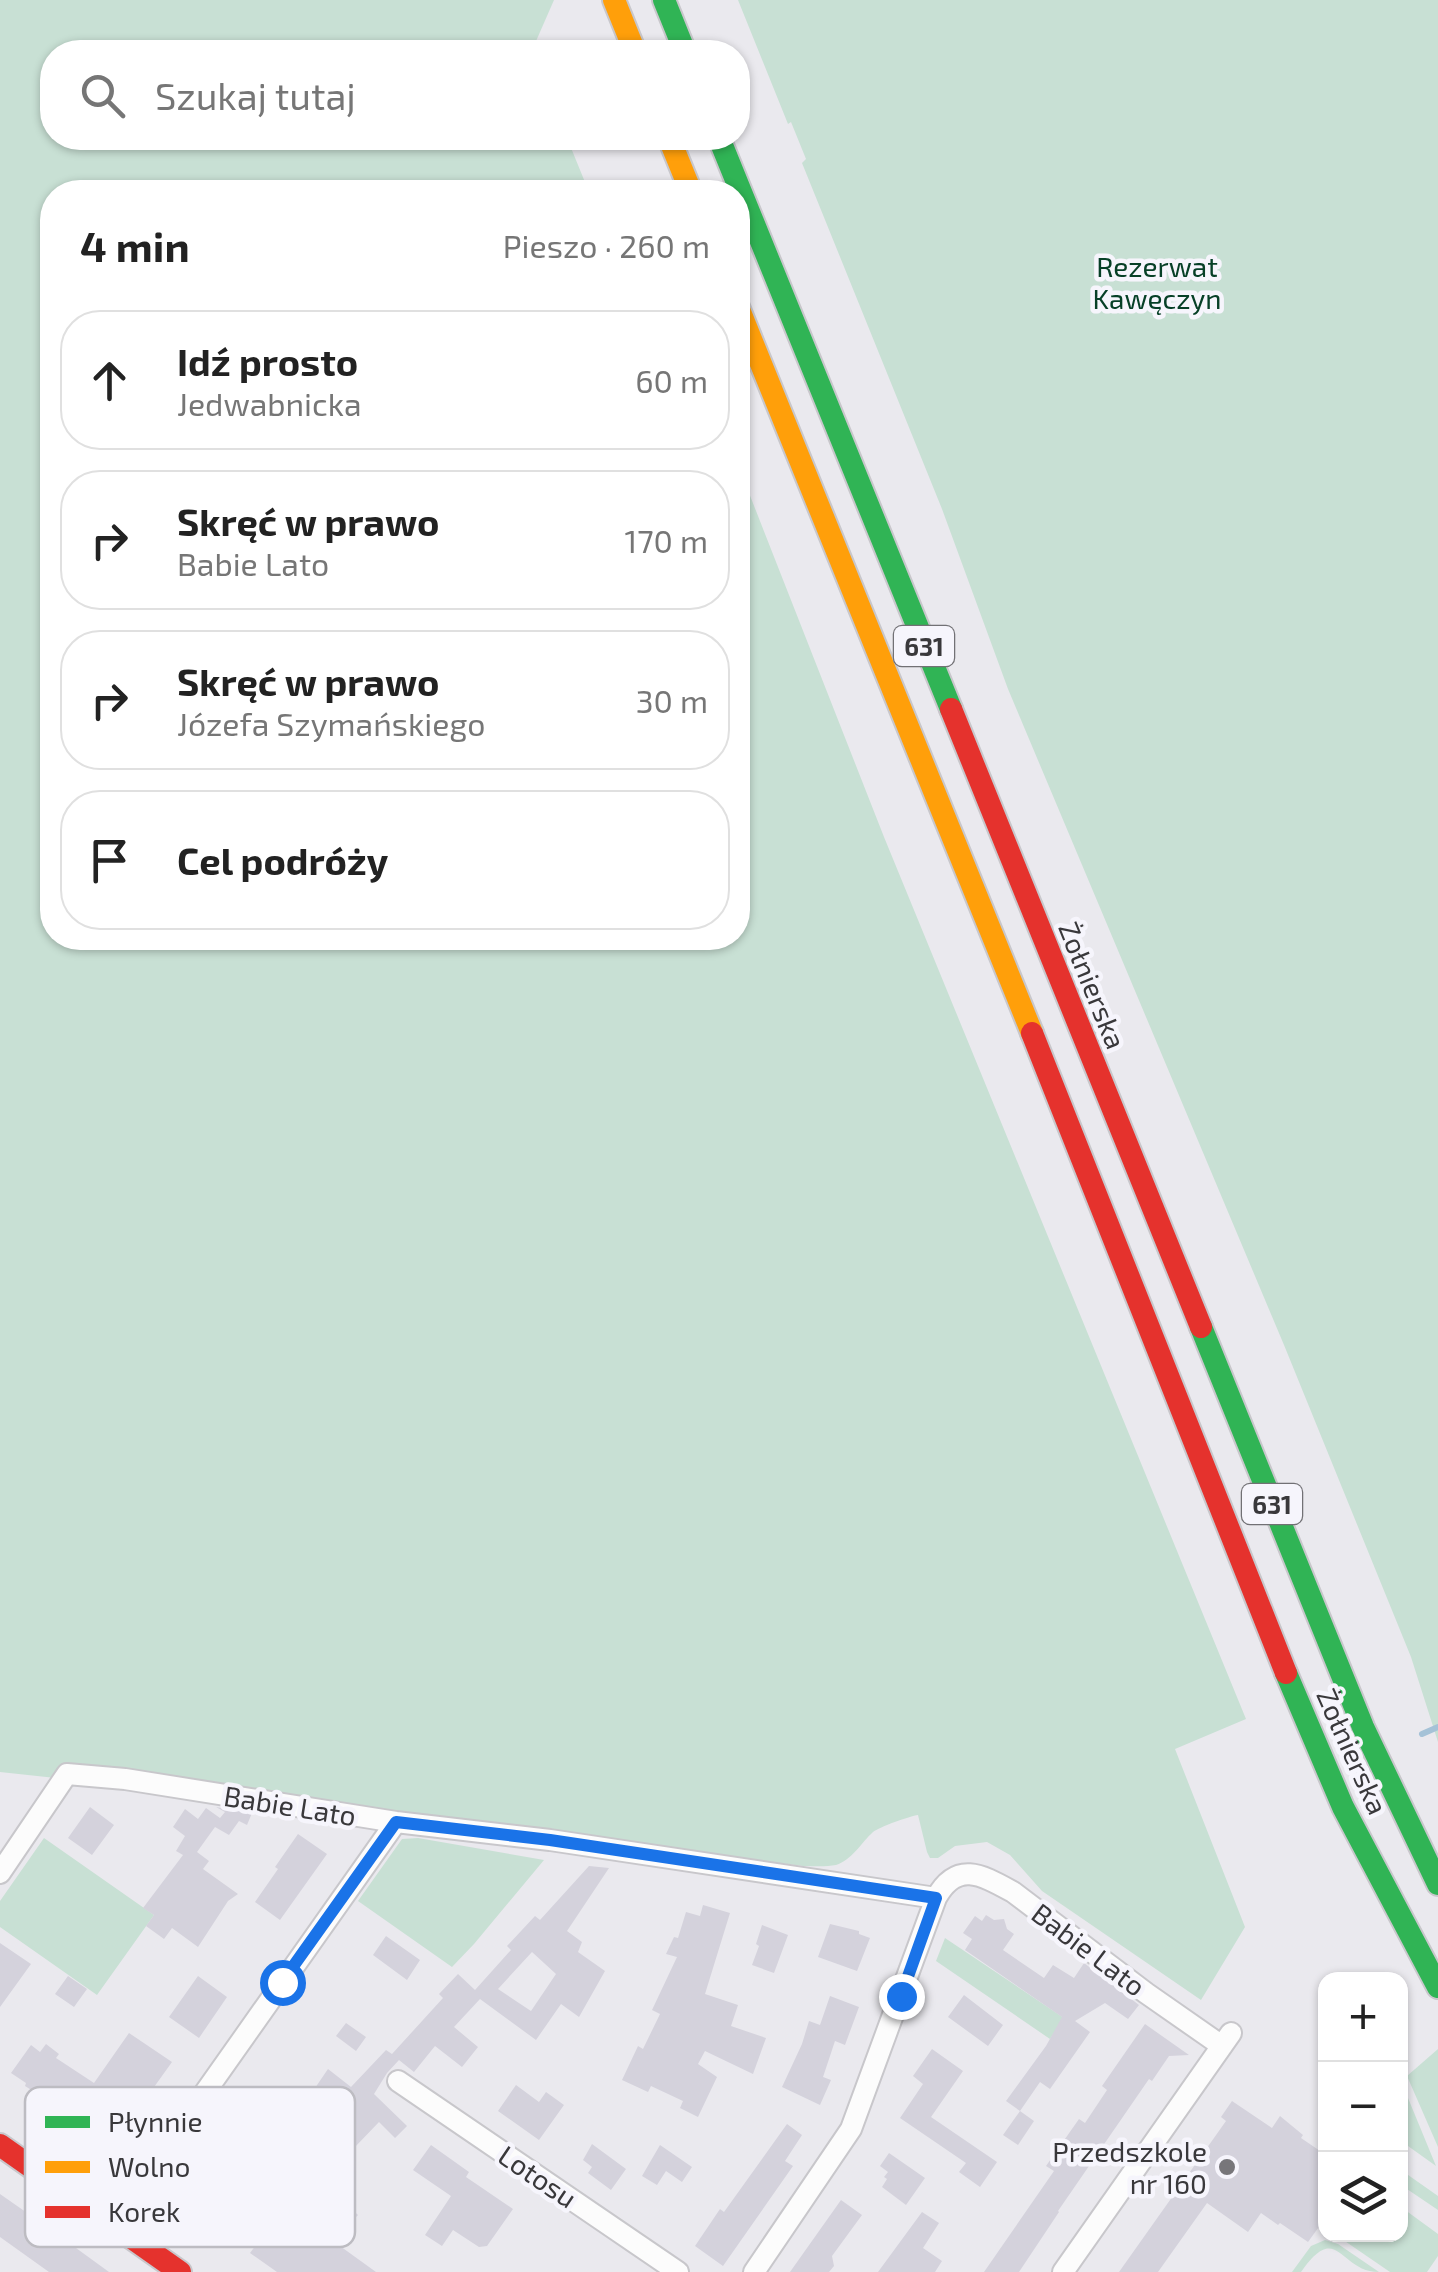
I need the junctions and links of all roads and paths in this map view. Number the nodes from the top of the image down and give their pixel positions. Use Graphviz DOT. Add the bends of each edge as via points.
graph roads {
  1 [pos="614,0"];
  2 [pos="664,0"];
  3 [pos="630,40"];
  4 [pos="680,40"];
  5 [pos="674,150"];
  6 [pos="724,150"];
  7 [pos="686,180"];
  8 [pos="736,180"];
  9 [pos="750,215"];
  10 [pos="750,336"];
  11 [pos="396,1822"];
  12 [pos="1421,1850"];
  13 [pos="1438,1868"];
  14 [pos="0,1873"];
  15 [pos="1438,1884"];
  16 [pos="936,1898"];
  17 [pos="1438,1988"];
  18 [pos="398,2081"];
  19 [pos="209,2087"];
  20 [pos="0,2145"];
  21 [pos="25,2163"];
  22 [pos="145,2247"];
  23 [pos="180,2272"];
  24 [pos="678,2272"];
  25 [pos="754,2272"];
  26 [pos="1063,2272"];
  1 -- 3 [label="main road"];
  2 -- 4 [label="main road"];
  5 -- 7 [label="main road"];
  6 -- 8 [label="main road, Żołnierska / 631"];
  9 -- 12 [label="main road, Żołnierska / 631" via="1362,1727"];
  10 -- 17 [label="main road, Żołnierska / 631" via="1309,1732"];
  11 -- 14 [label="street, Babie Lato" via="67,1774"];
  11 -- 16 [label="street, Babie Lato"];
  11 -- 19 [label="street"];
  12 -- 13 [label="main road"];
  12 -- 15 [label="main road, 631"];
  16 -- 25 [label="street" via="851,2129"];
  16 -- 26 [label="street, Babie Lato" via="960,1874 992,1880 1201,2031 1226,2039"];
  18 -- 24 [label="street, Lotosu"];
  20 -- 21 [label="main road"];
  22 -- 23 [label="main road"];
}
